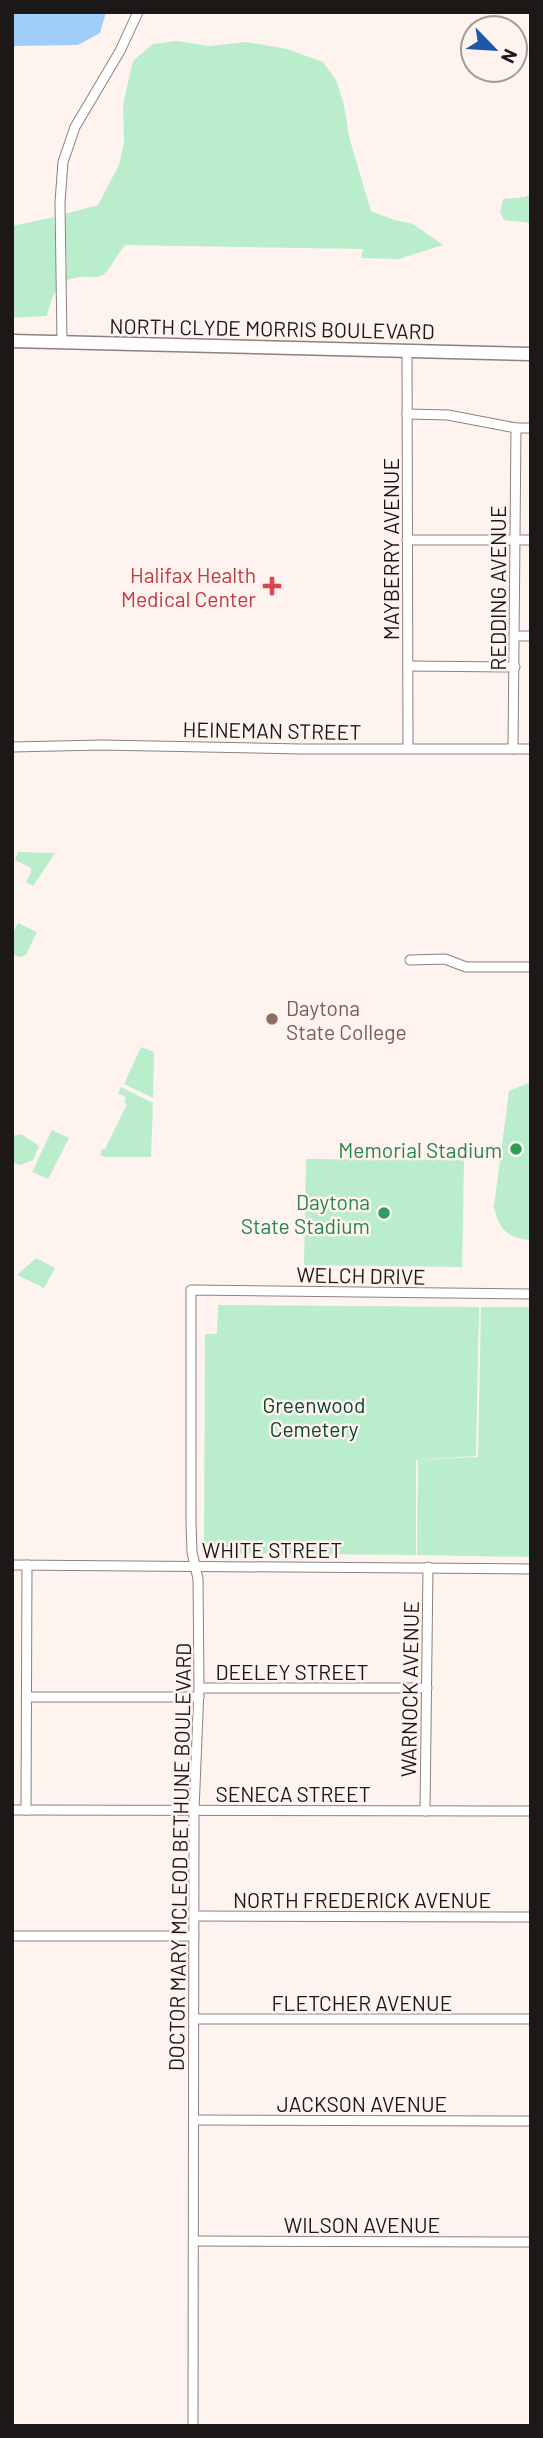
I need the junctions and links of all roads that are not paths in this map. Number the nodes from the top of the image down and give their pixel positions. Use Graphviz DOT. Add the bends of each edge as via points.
graph roads {
  1 [pos="138,12"];
  2 [pos="12,341"];
  3 [pos="62,342"];
  4 [pos="407,350"];
  5 [pos="531,354"];
  6 [pos="407,414"];
  7 [pos="516,428"];
  8 [pos="531,428"];
  9 [pos="514,539"];
  10 [pos="407,540"];
  11 [pos="531,540"];
  12 [pos="516,636"];
  13 [pos="531,636"];
  14 [pos="408,666"];
  15 [pos="515,667"];
  16 [pos="12,747"];
  17 [pos="408,748"];
  18 [pos="513,749"];
  19 [pos="531,749"];
  20 [pos="410,960"];
  21 [pos="531,967"];
  22 [pos="191,1290"];
  23 [pos="531,1294"];
  24 [pos="12,1565"];
  25 [pos="27,1565"];
  26 [pos="197,1566"];
  27 [pos="428,1567"];
  28 [pos="531,1569"];
  29 [pos="427,1688"];
  30 [pos="199,1693"];
  31 [pos="27,1696"];
  32 [pos="12,1810"];
  33 [pos="26,1810"];
  34 [pos="194,1811"];
  35 [pos="425,1811"];
  36 [pos="531,1811"];
  37 [pos="194,1916"];
  38 [pos="531,1916"];
  39 [pos="12,1936"];
  40 [pos="194,1937"];
  41 [pos="531,2019"];
  42 [pos="194,2020"];
  43 [pos="194,2120"];
  44 [pos="531,2121"];
  45 [pos="194,2241"];
  46 [pos="531,2242"];
  47 [pos="193,2426"];
  1 -- 3 [label="street" via="75,127 64,162 60,202"];
  2 -- 3 [label="main road, NORTH CLYDE MORRIS BOULEVARD"];
  3 -- 4 [label="main road, NORTH CLYDE MORRIS BOULEVARD"];
  4 -- 5 [label="main road, NORTH CLYDE MORRIS BOULEVARD"];
  4 -- 6 [label="street, MAYBERRY AVENUE"];
  6 -- 7 [label="street" via="467,417"];
  6 -- 10 [label="street, MAYBERRY AVENUE"];
  7 -- 8 [label="street"];
  7 -- 9 [label="street, REDDING AVENUE"];
  9 -- 10 [label="street"];
  9 -- 11 [label="street"];
  9 -- 12 [label="street, REDDING AVENUE"];
  10 -- 14 [label="street, MAYBERRY AVENUE"];
  12 -- 13 [label="street"];
  12 -- 15 [label="street, REDDING AVENUE"];
  14 -- 15 [label="street"];
  14 -- 17 [label="street, MAYBERRY AVENUE"];
  15 -- 18 [label="street, REDDING AVENUE"];
  16 -- 17 [label="street, HEINEMAN STREET"];
  17 -- 18 [label="street, HEINEMAN STREET"];
  18 -- 19 [label="street, HEINEMAN STREET"];
  20 -- 21 [label="street" via="444,959 466,967"];
  22 -- 23 [label="street, WELCH DRIVE"];
  22 -- 26 [label="street, DOCTOR MARY MCLEOD BETHUNE BOULEVARD" via="191,1532"];
  24 -- 25 [label="street, WHITE STREET"];
  25 -- 26 [label="street, WHITE STREET"];
  25 -- 31 [label="street"];
  26 -- 27 [label="street, WHITE STREET"];
  26 -- 30 [label="street, DOCTOR MARY MCLEOD BETHUNE BOULEVARD"];
  27 -- 28 [label="street, WHITE STREET"];
  27 -- 29 [label="street, WARNOCK AVENUE"];
  29 -- 30 [label="street, DEELEY STREET"];
  29 -- 35 [label="street, WARNOCK AVENUE"];
  30 -- 31 [label="street, DEELEY STREET"];
  30 -- 34 [label="street, DOCTOR MARY MCLEOD BETHUNE BOULEVARD"];
  31 -- 33 [label="street"];
  32 -- 33 [label="street, SENECA STREET"];
  33 -- 34 [label="street, SENECA STREET"];
  34 -- 35 [label="street, SENECA STREET"];
  34 -- 37 [label="street, DOCTOR MARY MCLEOD BETHUNE BOULEVARD"];
  35 -- 36 [label="street, SENECA STREET"];
  37 -- 38 [label="street, NORTH FREDERICK AVENUE"];
  37 -- 40 [label="street, DOCTOR MARY MCLEOD BETHUNE BOULEVARD"];
  39 -- 40 [label="street"];
  40 -- 42 [label="street, DOCTOR MARY MCLEOD BETHUNE BOULEVARD"];
  41 -- 42 [label="street, FLETCHER AVENUE"];
  42 -- 43 [label="street, DOCTOR MARY MCLEOD BETHUNE BOULEVARD"];
  43 -- 44 [label="street, JACKSON AVENUE"];
  43 -- 45 [label="street, DOCTOR MARY MCLEOD BETHUNE BOULEVARD"];
  45 -- 46 [label="street, WILSON AVENUE"];
  45 -- 47 [label="street, DOCTOR MARY MCLEOD BETHUNE BOULEVARD"];
}
